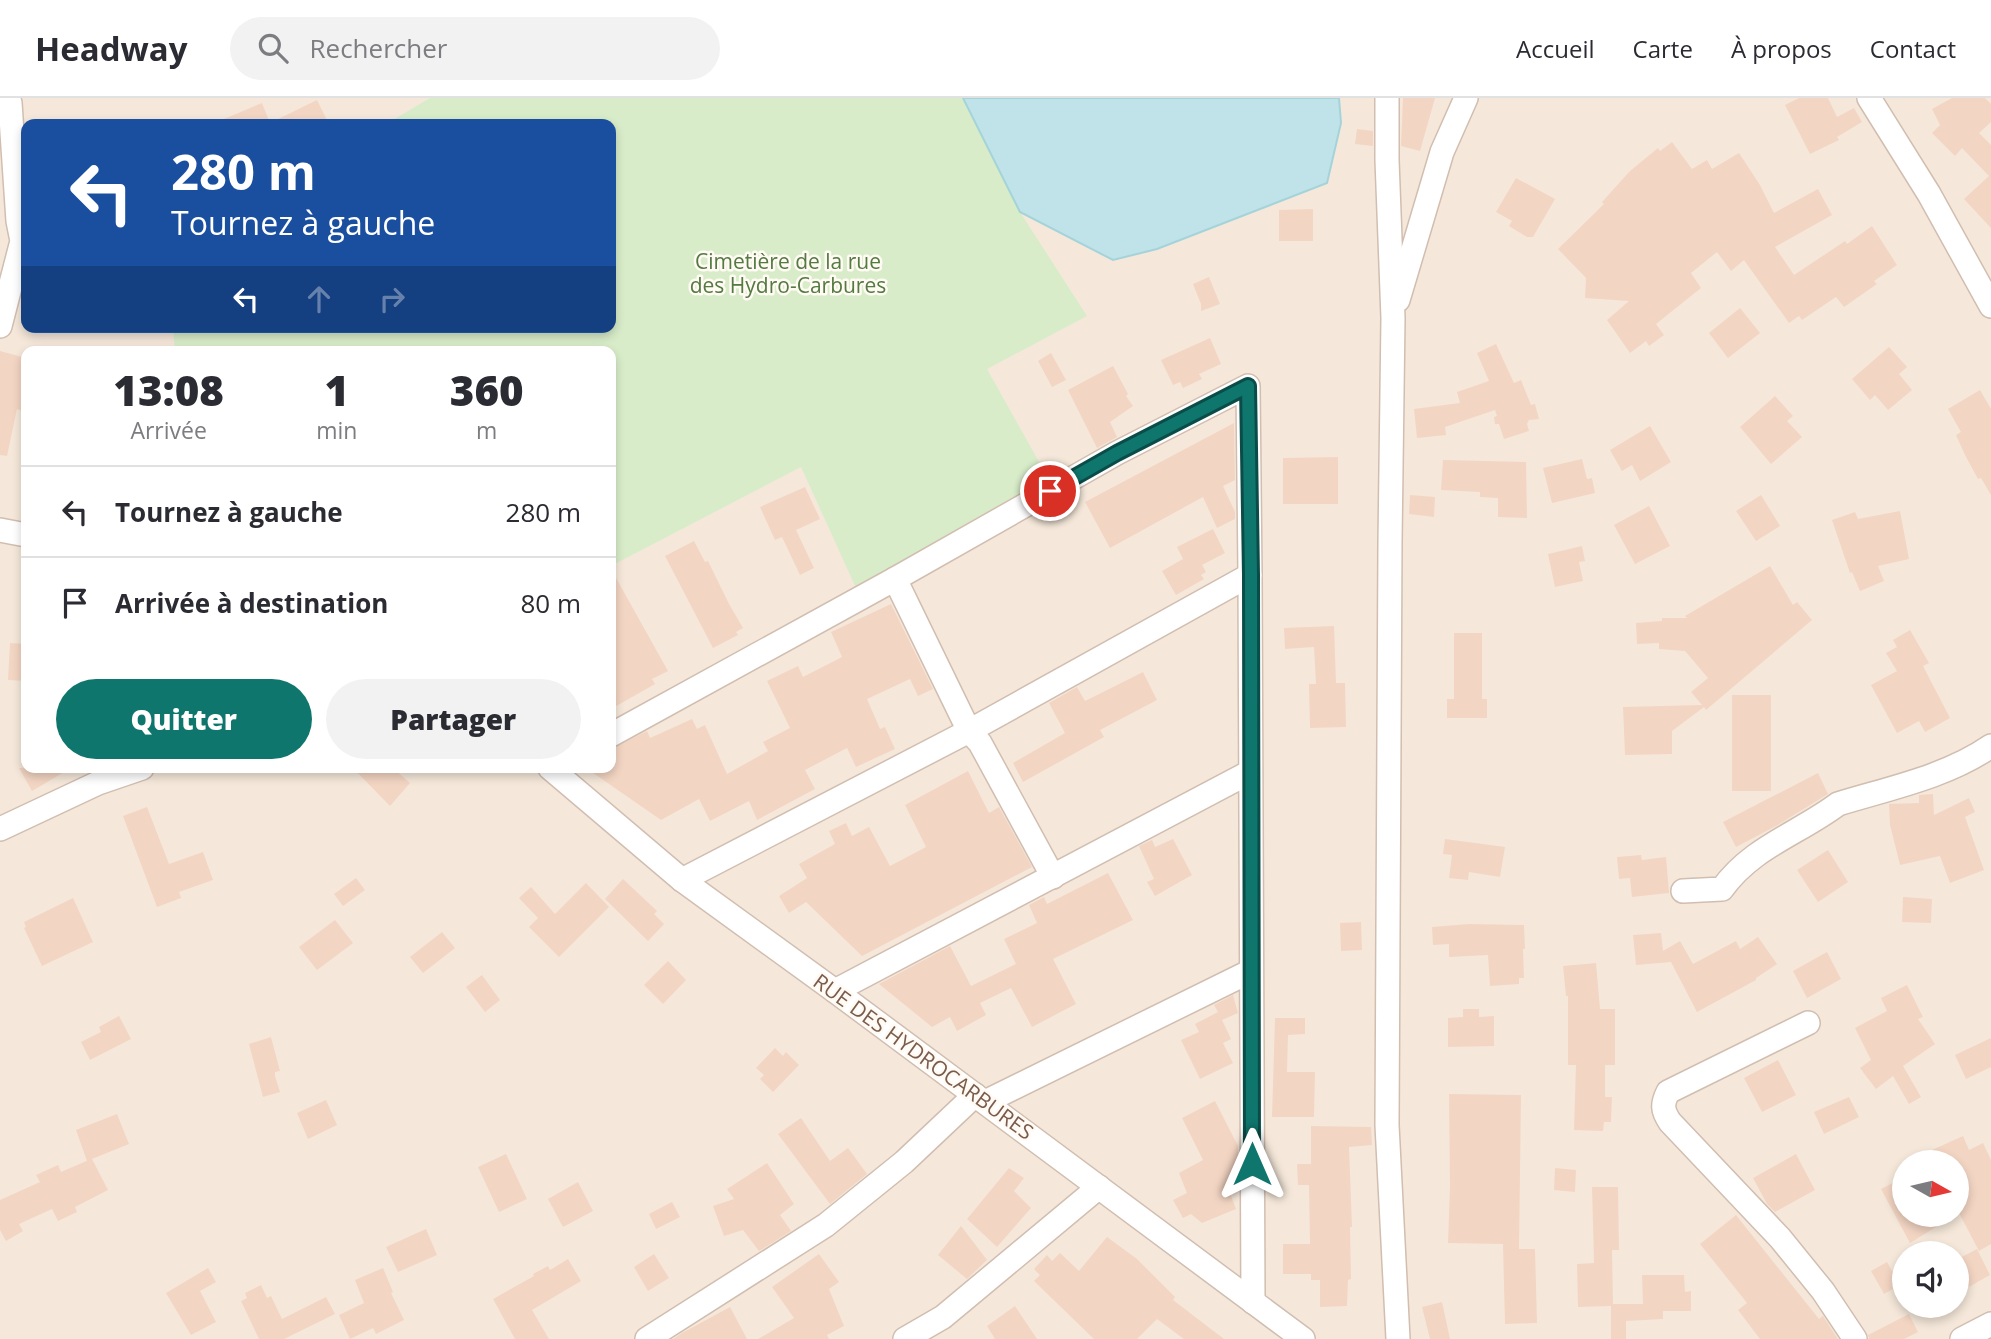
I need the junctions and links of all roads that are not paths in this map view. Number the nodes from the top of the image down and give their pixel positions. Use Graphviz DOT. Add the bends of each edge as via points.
graph roads {
  1 [pos="1387,98"];
  2 [pos="1466,98"];
  3 [pos="1869,98"];
  4 [pos="9,102"];
  5 [pos="21,236"];
  6 [pos="21,245"];
  7 [pos="1991,306"];
  8 [pos="1393,318"];
  9 [pos="0,326"];
  10 [pos="0,530"];
  11 [pos="21,534"];
  12 [pos="1251,575"];
  13 [pos="895,579"];
  14 [pos="969,731"];
  15 [pos="616,732"];
  16 [pos="1991,746"];
  17 [pos="1250,772"];
  18 [pos="128,773"];
  19 [pos="556,773"];
  20 [pos="0,829"];
  21 [pos="1053,877"];
  22 [pos="682,880"];
  23 [pos="1683,891"];
  24 [pos="1251,971"];
  25 [pos="835,991"];
  26 [pos="1808,1024"];
  27 [pos="980,1099"];
  28 [pos="1098,1187"];
  29 [pos="1253,1302"];
  30 [pos="1991,1324"];
  31 [pos="647,1339"];
  32 [pos="905,1339"];
  33 [pos="1303,1339"];
  34 [pos="1398,1339"];
  35 [pos="1855,1339"];
  36 [pos="1962,1339"];
  1 -- 8 [label="street"];
  2 -- 8 [label="street" via="1442,152"];
  3 -- 7 [label="street"];
  4 -- 5 [label="street"];
  6 -- 9 [label="street"];
  8 -- 34 [label="street" via="1387,1125"];
  10 -- 11 [label="street"];
  12 -- 13 [label="street" via="1248,386 1117,453"];
  12 -- 14 [label="street"];
  12 -- 17 [label="street"];
  13 -- 14 [label="street"];
  13 -- 15 [label="street"];
  14 -- 21 [label="street"];
  14 -- 22 [label="street"];
  16 -- 23 [label="street" via="1954,767 1838,804 1771,843 1733,873 1722,889"];
  17 -- 21 [label="street"];
  17 -- 24 [label="street"];
  18 -- 20 [label="street"];
  19 -- 22 [label="street, RUE DES HYDROCARBURES"];
  21 -- 25 [label="street"];
  22 -- 25 [label="street, RUE DES HYDROCARBURES"];
  24 -- 27 [label="street"];
  24 -- 29 [label="street"];
  25 -- 27 [label="street, RUE DES HYDROCARBURES"];
  26 -- 35 [label="street" via="1668,1092 1663,1111 1780,1238"];
  27 -- 28 [label="street, RUE DES HYDROCARBURES"];
  27 -- 31 [label="street" via="826,1225"];
  28 -- 29 [label="street, RUE DES HYDROCARBURES"];
  28 -- 32 [label="street" via="943,1317"];
  29 -- 33 [label="street, RUE DES HYDROCARBURES"];
  30 -- 36 [label="street"];
}
